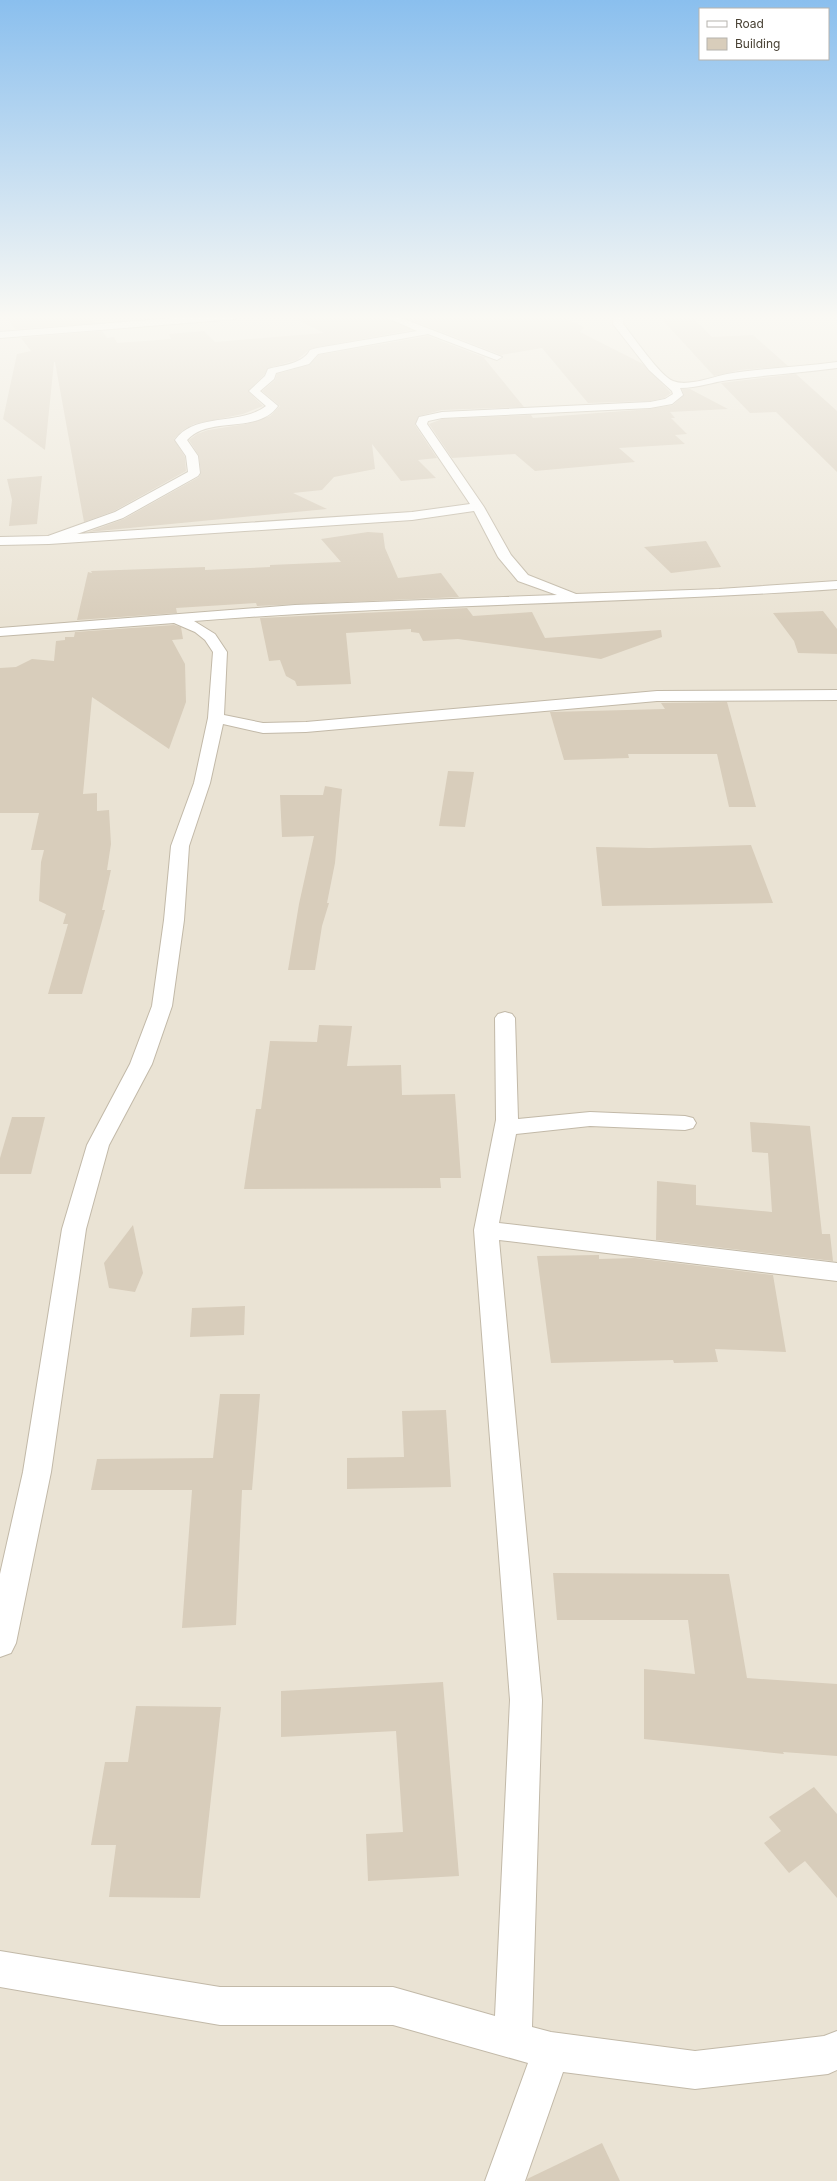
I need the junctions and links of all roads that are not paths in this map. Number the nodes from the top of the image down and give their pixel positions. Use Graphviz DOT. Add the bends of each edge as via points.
graph roads {
  1 [pos="258,418"];
  2 [pos="429,418"];
  3 [pos="478,507"];
  4 [pos="49,540"];
  5 [pos="0,541"];
  6 [pos="837,585"];
  7 [pos="582,599"];
  8 [pos="178,619"];
  9 [pos="0,632"];
  10 [pos="837,695"];
  11 [pos="216,718"];
  12 [pos="505,1018"];
  13 [pos="685,1123"];
  14 [pos="505,1128"];
  15 [pos="486,1230"];
  16 [pos="837,1272"];
  17 [pos="0,1643"];
  18 [pos="0,1969"];
  19 [pos="513,2040"];
  20 [pos="837,2050"];
  21 [pos="551,2051"];
  22 [pos="505,2181"];
  1 -- 4 [label="street" via="196,428 184,434 181,440 192,456 194,473 119,515"];
  2 -- 3 [label="street" via="423,419 421,424"];
  3 -- 4 [label="street" via="412,516"];
  3 -- 7 [label="street" via="505,557 523,578"];
  4 -- 5 [label="street"];
  6 -- 7 [label="street"];
  7 -- 8 [label="street" via="302,609"];
  8 -- 9 [label="street"];
  8 -- 11 [label="street" via="205,633 220,652"];
  10 -- 11 [label="street" via="657,696 306,727 262,728"];
  11 -- 17 [label="street" via="202,783 180,846 174,920 162,1006 141,1064 98,1145 74,1229 37,1472"];
  12 -- 14 [label="street"];
  13 -- 14 [label="street" via="590,1119"];
  14 -- 15 [label="street"];
  15 -- 16 [label="street"];
  15 -- 19 [label="street" via="526,1700"];
  18 -- 19 [label="street" via="220,2006 393,2006"];
  19 -- 21 [label="street"];
  20 -- 21 [label="street" via="828,2055 695,2070"];
  21 -- 22 [label="street"];
}
